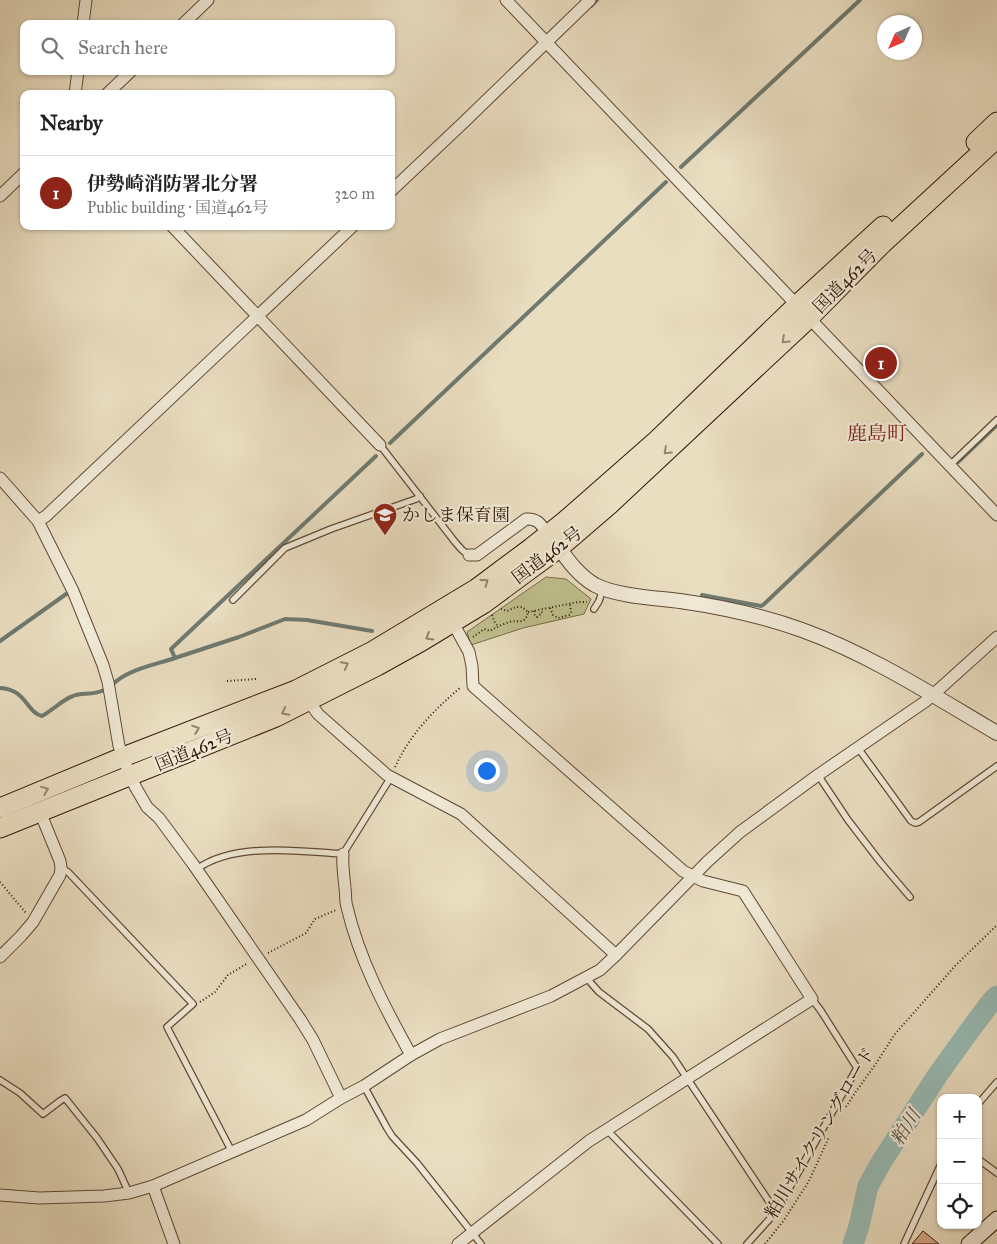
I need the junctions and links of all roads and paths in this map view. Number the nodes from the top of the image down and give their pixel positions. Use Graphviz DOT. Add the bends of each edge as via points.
graph roads {
  1 [pos="86,0"];
  2 [pos="208,0"];
  3 [pos="506,0"];
  4 [pos="590,0"];
  5 [pos="84,20"];
  6 [pos="187,20"];
  7 [pos="546,42"];
  8 [pos="77,75"];
  9 [pos="128,75"];
  10 [pos="76,90"];
  11 [pos="111,90"];
  12 [pos="997,122"];
  13 [pos="997,138"];
  14 [pos="20,177"];
  15 [pos="395,187"];
  16 [pos="0,196"];
  17 [pos="176,230"];
  18 [pos="349,230"];
  19 [pos="803,312"];
  20 [pos="257,316"];
  21 [pos="997,420"];
  22 [pos="380,445"];
  23 [pos="949,466"];
  24 [pos="0,478"];
  25 [pos="420,496"];
  26 [pos="997,515"];
  27 [pos="38,521"];
  28 [pos="554,541"];
  29 [pos="469,555"];
  30 [pos="603,589"];
  31 [pos="233,600"];
  32 [pos="589,602"];
  33 [pos="570,604"];
  34 [pos="499,608"];
  35 [pos="550,608"];
  36 [pos="594,609"];
  37 [pos="541,610"];
  38 [pos="534,611"];
  39 [pos="528,612"];
  40 [pos="491,613"];
  41 [pos="453,622"];
  42 [pos="497,625"];
  43 [pos="470,633"];
  44 [pos="997,638"];
  45 [pos="256,679"];
  46 [pos="227,681"];
  47 [pos="472,681"];
  48 [pos="933,696"];
  49 [pos="310,700"];
  50 [pos="997,733"];
  51 [pos="858,748"];
  52 [pos="123,757"];
  53 [pos="997,766"];
  54 [pos="818,775"];
  55 [pos="130,776"];
  56 [pos="390,777"];
  57 [pos="0,808"];
  58 [pos="40,812"];
  59 [pos="0,828"];
  60 [pos="343,854"];
  61 [pos="61,868"];
  62 [pos="196,870"];
  63 [pos="693,876"];
  64 [pos="0,882"];
  65 [pos="910,896"];
  66 [pos="33,922"];
  67 [pos="997,925"];
  68 [pos="616,955"];
  69 [pos="0,957"];
  70 [pos="587,976"];
  71 [pos="812,999"];
  72 [pos="411,1055"];
  73 [pos="687,1079"];
  74 [pos="0,1080"];
  75 [pos="997,1082"];
  76 [pos="364,1086"];
  77 [pos="341,1098"];
  78 [pos="982,1099"];
  79 [pos="844,1112"];
  80 [pos="607,1130"];
  81 [pos="831,1134"];
  82 [pos="232,1152"];
  83 [pos="982,1161"];
  84 [pos="937,1173"];
  85 [pos="997,1173"];
  86 [pos="153,1186"];
  87 [pos="129,1193"];
  88 [pos="0,1195"];
  89 [pos="776,1212"];
  90 [pos="997,1219"];
  91 [pos="472,1233"];
  92 [pos="174,1244"];
  93 [pos="458,1244"];
  94 [pos="481,1244"];
  95 [pos="718,1244"];
  96 [pos="748,1244"];
  97 [pos="765,1244"];
  98 [pos="904,1244"];
  99 [pos="968,1244"];
  1 -- 5 [label="street"];
  2 -- 6 [label="street"];
  3 -- 7 [label="street"];
  4 -- 7 [label="street"];
  7 -- 15 [label="street"];
  7 -- 19 [label="street"];
  8 -- 10 [label="street"];
  9 -- 11 [label="street"];
  12 -- 19 [label="highway, 国道462号"];
  13 -- 19 [label="highway, 国道462号"];
  14 -- 16 [label="street"];
  17 -- 20 [label="street"];
  18 -- 20 [label="street"];
  19 -- 23 [label="street"];
  19 -- 28 [label="highway, 国道462号" via="615,499"];
  20 -- 22 [label="street"];
  20 -- 27 [label="street"];
  21 -- 23 [label="lane"];
  22 -- 25 [label="lane"];
  23 -- 26 [label="street"];
  24 -- 27 [label="street"];
  25 -- 29 [label="lane"];
  25 -- 31 [label="lane" via="286,548"];
  27 -- 52 [label="street" via="73,590 103,665"];
  28 -- 29 [label="street" via="532,518 526,519 477,555"];
  28 -- 30 [label="street" via="578,572"];
  28 -- 41 [label="highway, 国道462号" via="482,604"];
  52 -- 28 [label="highway, 国道462号, one-way" via="296,690 373,650"];
  30 -- 36 [label="lane"];
  30 -- 48 [label="street" via="718,607 780,622 847,650"];
  32 -- 33 [label="path"];
  33 -- 35 [label="path"];
  33 -- 35 [label="path" via="571,613 558,618"];
  34 -- 39 [label="path" via="507,612 522,607"];
  35 -- 37 [label="path"];
  37 -- 38 [label="path"];
  37 -- 38 [label="path" via="537,617"];
  38 -- 39 [label="path"];
  39 -- 43 [label="path" via="523,621 512,621 490,631 484,629 472,638"];
  40 -- 42 [label="path"];
  41 -- 47 [label="street" via="469,652"];
  41 -- 49 [label="highway, 国道462号, one-way"];
  44 -- 48 [label="street"];
  45 -- 46 [label="path"];
  47 -- 56 [label="path" via="437,708 419,728"];
  47 -- 63 [label="street" via="473,686"];
  48 -- 50 [label="street"];
  48 -- 51 [label="street"];
  49 -- 55 [label="highway, 国道462号, one-way"];
  49 -- 56 [label="street" via="318,714"];
  51 -- 53 [label="lane" via="915,823"];
  51 -- 54 [label="street"];
  52 -- 55 [label="street"];
  57 -- 52 [label="highway, 国道462号, one-way"];
  54 -- 63 [label="street" via="740,832"];
  54 -- 65 [label="lane" via="848,820"];
  55 -- 58 [label="highway, 国道462号"];
  55 -- 62 [label="street" via="147,807 159,818"];
  56 -- 60 [label="lane"];
  56 -- 68 [label="street" via="461,814"];
  58 -- 59 [label="highway, 国道462号"];
  58 -- 61 [label="street"];
  60 -- 62 [label="lane" via="256,850 232,854"];
  60 -- 72 [label="street" via="346,905 353,932 371,978"];
  61 -- 66 [label="street"];
  61 -- 82 [label="lane" via="193,1004 167,1027"];
  62 -- 77 [label="street" via="313,1040"];
  63 -- 68 [label="street"];
  63 -- 71 [label="street" via="743,891"];
  64 -- 66 [label="path"];
  66 -- 69 [label="street"];
  67 -- 79 [label="path, 粕川サイクリングロード" via="955,966 895,1034"];
  68 -- 70 [label="street" via="600,970"];
  70 -- 72 [label="street" via="551,996 440,1039"];
  70 -- 73 [label="lane" via="599,992 648,1029"];
  71 -- 73 [label="street"];
  71 -- 89 [label="lane" via="857,1068"];
  72 -- 76 [label="street"];
  73 -- 80 [label="street"];
  73 -- 89 [label="lane"];
  74 -- 87 [label="lane" via="43,1114 65,1098 118,1168"];
  75 -- 78 [label="lane"];
  76 -- 77 [label="street"];
  76 -- 91 [label="lane" via="392,1136"];
  77 -- 82 [label="street" via="306,1120"];
  80 -- 91 [label="street"];
  80 -- 95 [label="lane"];
  81 -- 97 [label="path, 粕川サイクリングロード" via="809,1181"];
  82 -- 86 [label="street"];
  83 -- 85 [label="lane"];
  84 -- 98 [label="lane"];
  86 -- 87 [label="street"];
  86 -- 92 [label="street"];
  87 -- 88 [label="street" via="39,1198"];
  89 -- 96 [label="lane"];
  90 -- 99 [label="main road"];
  91 -- 93 [label="street"];
  91 -- 94 [label="lane"];
}
